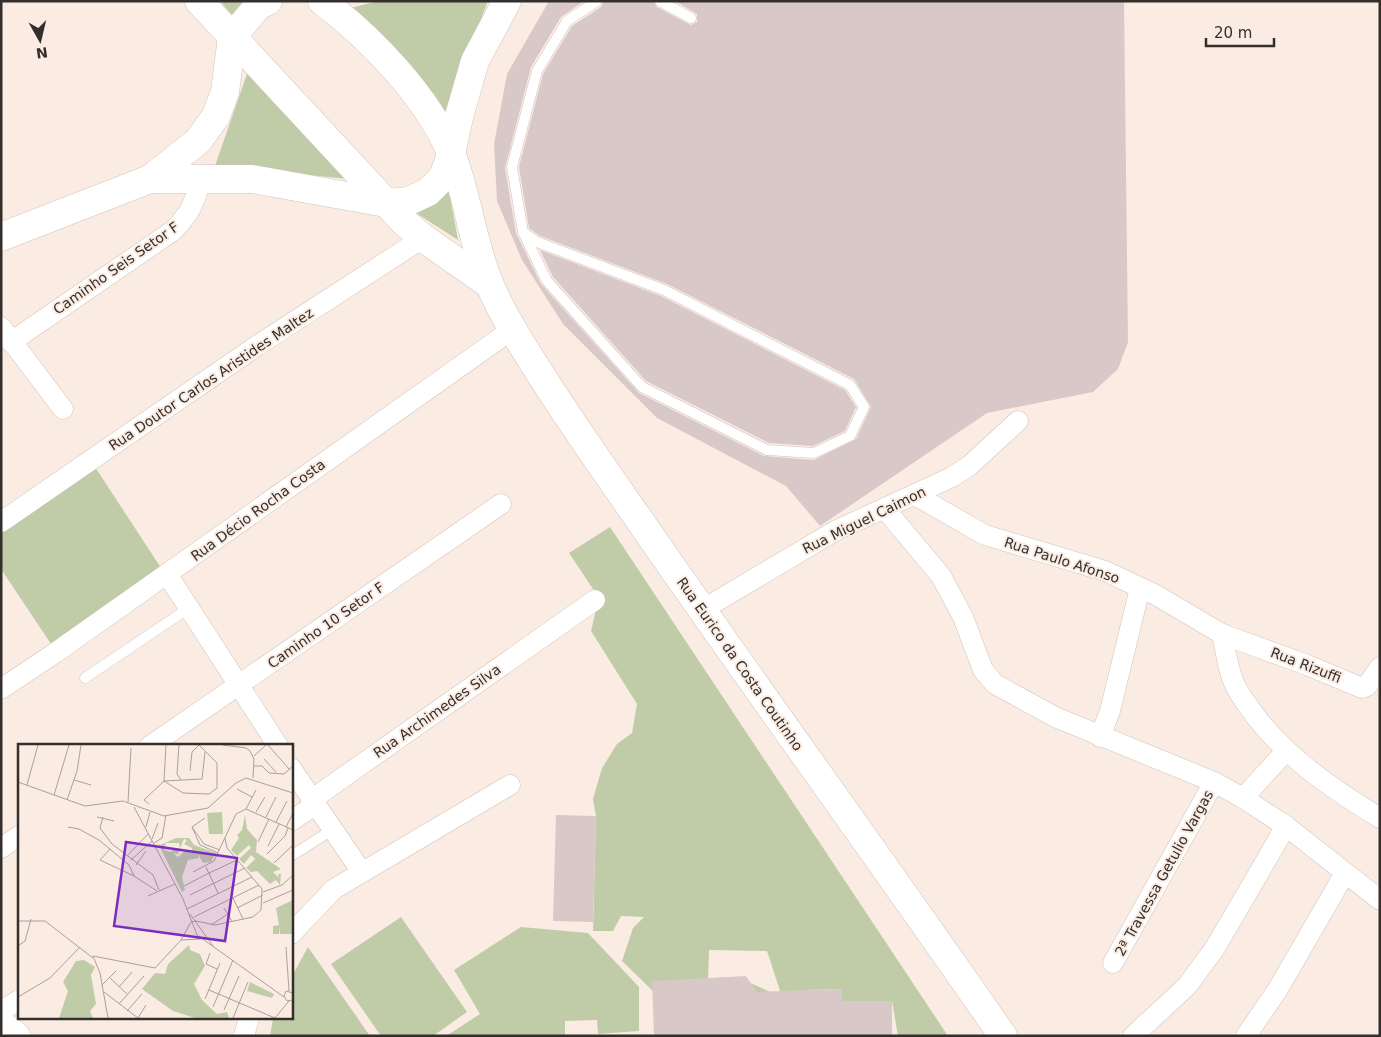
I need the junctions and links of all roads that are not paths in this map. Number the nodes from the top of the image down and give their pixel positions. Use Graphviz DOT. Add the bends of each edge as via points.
graph roads {
  1 [pos="199,1"];
  2 [pos="268,1"];
  3 [pos="322,1"];
  4 [pos="507,1"];
  5 [pos="597,1"];
  6 [pos="660,1"];
  7 [pos="692,18"];
  8 [pos="232,37"];
  9 [pos="451,154"];
  10 [pos="201,178"];
  11 [pos="150,179"];
  12 [pos="386,203"];
  13 [pos="523,232"];
  14 [pos="1,237"];
  15 [pos="423,238"];
  16 [pos="489,284"];
  17 [pos="513,329"];
  18 [pos="6,335"];
  19 [pos="63,409"];
  20 [pos="1018,421"];
  21 [pos="915,495"];
  22 [pos="502,504"];
  23 [pos="885,509"];
  24 [pos="1,522"];
  25 [pos="167,574"];
  26 [pos="1140,588"];
  27 [pos="595,600"];
  28 [pos="189,608"];
  29 [pos="702,610"];
  30 [pos="1222,634"];
  31 [pos="1380,667"];
  32 [pos="85,678"];
  33 [pos="240,685"];
  34 [pos="1,689"];
  35 [pos="1100,737"];
  36 [pos="153,744"];
  37 [pos="277,744"];
  38 [pos="1286,751"];
  39 [pos="292,770"];
  40 [pos="1214,782"];
  41 [pos="510,785"];
  42 [pos="1242,798"];
  43 [pos="313,802"];
  44 [pos="1380,818"];
  45 [pos="292,820"];
  46 [pos="1286,826"];
  47 [pos="332,830"];
  48 [pos="18,837"];
  49 [pos="1,848"];
  50 [pos="292,855"];
  51 [pos="361,871"];
  52 [pos="1346,873"];
  53 [pos="1380,900"];
  54 [pos="292,933"];
  55 [pos="1113,963"];
  56 [pos="18,1001"];
  57 [pos="1,1011"];
  58 [pos="248,1020"];
  59 [pos="1,1024"];
  60 [pos="16,1036"];
  61 [pos="244,1036"];
  62 [pos="1003,1036"];
  63 [pos="1133,1036"];
  64 [pos="1246,1036"];
  1 -- 8 [label="main road, Rua Eurico da Costa Coutinho"];
  2 -- 8 [label="main road" via="258,6"];
  3 -- 9 [label="main road, Rua Eurico da Costa Coutinho" via="352,24 402,78 435,121"];
  4 -- 9 [label="main road" via="475,61"];
  5 -- 13 [label="lane" via="567,22 537,71 512,167"];
  6 -- 7 [label="lane"];
  8 -- 11 [label="main road" via="224,92 216,116 198,141"];
  8 -- 12 [label="main road, Rua Eurico da Costa Coutinho"];
  9 -- 12 [label="main road" via="443,177 428,192 409,200"];
  9 -- 16 [label="main road, Rua Eurico da Costa Coutinho"];
  10 -- 11 [label="main road"];
  10 -- 12 [label="main road" via="252,180"];
  10 -- 18 [label="street, Caminho Seis Setor F" via="194,204 174,230"];
  11 -- 14 [label="main road"];
  12 -- 15 [label="main road, Rua Eurico da Costa Coutinho"];
  13 -- 13 [label="lane" via="546,281 642,387 768,450 814,453 850,436 864,407 850,385 664,290 536,242"];
  15 -- 16 [label="main road, Rua Eurico da Costa Coutinho"];
  15 -- 24 [label="street, Rua Doutor Carlos Aristides Maltez" via="258,345"];
  16 -- 17 [label="main road, Rua Eurico da Costa Coutinho"];
  17 -- 25 [label="street, Rua Décio Rocha Costa"];
  17 -- 29 [label="main road, Rua Eurico da Costa Coutinho" via="588,446"];
  18 -- 19 [label="street"];
  20 -- 21 [label="street, Rua Miguel Caimon" via="969,466 952,478"];
  21 -- 23 [label="street, Rua Miguel Caimon"];
  21 -- 26 [label="street, Rua Paulo Afonso" via="985,535 1105,571"];
  22 -- 33 [label="street, Caminho 10 Setor F"];
  23 -- 29 [label="street, Rua Miguel Caimon" via="835,531"];
  23 -- 35 [label="street" via="941,576 963,617 983,670 994,684"];
  25 -- 28 [label="street"];
  25 -- 34 [label="street, Rua Décio Rocha Costa"];
  26 -- 30 [label="street, Rua Paulo Afonso"];
  26 -- 35 [label="street" via="1110,711"];
  27 -- 43 [label="street, Rua Archimedes Silva"];
  28 -- 32 [label="lane"];
  28 -- 33 [label="street"];
  29 -- 62 [label="main road, Rua Eurico da Costa Coutinho"];
  30 -- 31 [label="street, Rua Rizuffi" via="1362,688"];
  30 -- 38 [label="street" via="1237,688 1270,735"];
  33 -- 36 [label="street, Caminho 10 Setor F"];
  33 -- 37 [label="street"];
  35 -- 40 [label="street"];
  38 -- 42 [label="street"];
  38 -- 44 [label="street" via="1336,791"];
  39 -- 43 [label="street"];
  40 -- 42 [label="street"];
  40 -- 55 [label="street, 2ª Travessa Getulio Vargas"];
  41 -- 51 [label="street"];
  42 -- 46 [label="street"];
  43 -- 45 [label="street, Rua Archimedes Silva"];
  43 -- 47 [label="street"];
  46 -- 52 [label="street"];
  46 -- 63 [label="street" via="1215,948 1187,986"];
  47 -- 50 [label="lane"];
  47 -- 51 [label="street"];
  48 -- 49 [label="street"];
  51 -- 54 [label="street" via="334,889"];
  52 -- 53 [label="street"];
  52 -- 64 [label="street" via="1278,989"];
  56 -- 57 [label="street"];
  58 -- 61 [label="street"];
  59 -- 60 [label="main road"];
}
